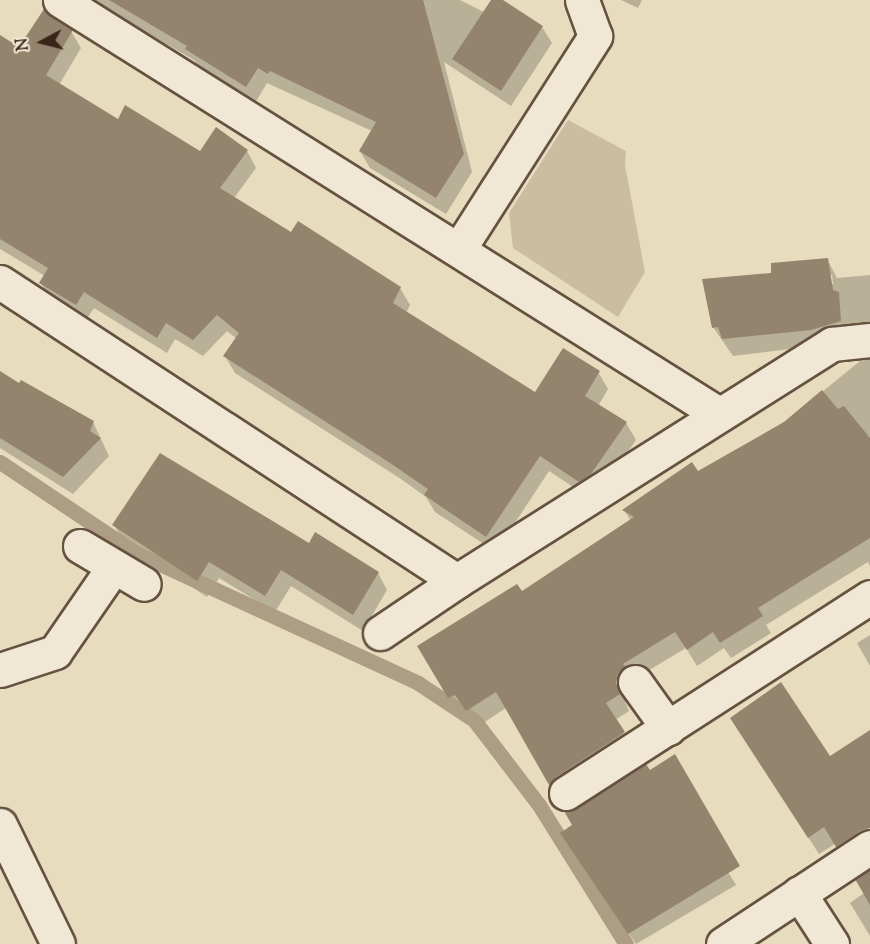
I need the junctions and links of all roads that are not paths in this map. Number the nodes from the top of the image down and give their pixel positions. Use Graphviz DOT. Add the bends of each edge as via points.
graph roads {
  1 [pos="60,0"];
  2 [pos="582,0"];
  3 [pos="459,249"];
  4 [pos="0,282"];
  5 [pos="870,340"];
  6 [pos="719,414"];
  7 [pos="80,546"];
  8 [pos="114,566"];
  9 [pos="457,581"];
  10 [pos="144,584"];
  11 [pos="870,597"];
  12 [pos="380,633"];
  13 [pos="0,670"];
  14 [pos="635,682"];
  15 [pos="668,728"];
  16 [pos="566,793"];
  17 [pos="0,825"];
  18 [pos="870,847"];
  19 [pos="799,893"];
  20 [pos="58,944"];
  21 [pos="723,944"];
  22 [pos="832,944"];
  1 -- 3 [label="street"];
  2 -- 3 [label="street" via="595,36"];
  3 -- 6 [label="street"];
  4 -- 9 [label="street"];
  5 -- 6 [label="street" via="832,344"];
  6 -- 9 [label="street"];
  7 -- 8 [label="street"];
  8 -- 10 [label="street"];
  8 -- 13 [label="street" via="55,652"];
  9 -- 12 [label="street"];
  11 -- 15 [label="street"];
  14 -- 15 [label="street"];
  15 -- 16 [label="street"];
  17 -- 20 [label="street"];
  18 -- 19 [label="street"];
  19 -- 21 [label="street"];
  19 -- 22 [label="street"];
}
